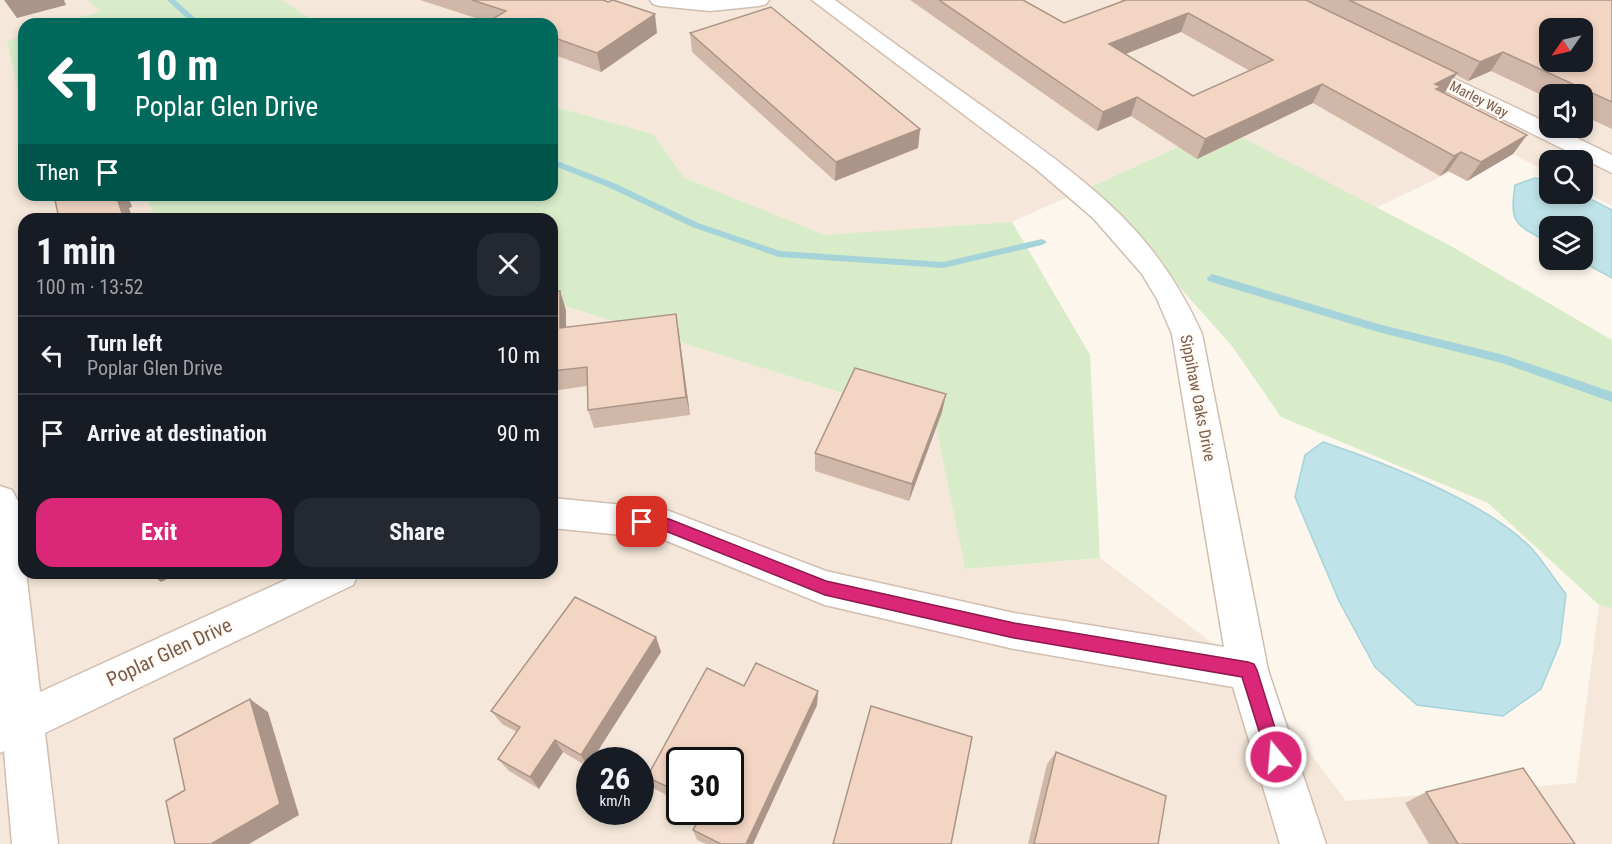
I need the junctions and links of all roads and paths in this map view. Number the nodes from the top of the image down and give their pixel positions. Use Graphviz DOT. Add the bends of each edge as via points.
graph roads {
  1 [pos="660,0"];
  2 [pos="759,0"];
  3 [pos="822,0"];
  4 [pos="1388,53"];
  5 [pos="1612,165"];
  6 [pos="0,501"];
  7 [pos="558,514"];
  8 [pos="327,579"];
  9 [pos="1248,670"];
  10 [pos="12,726"];
  11 [pos="35,844"];
  12 [pos="1303,844"];
  1 -- 2 [label="street" via="710,5"];
  3 -- 9 [label="street, Sippihaw Oaks Drive" via="1071,183 1138,246 1156,272 1187,334"];
  4 -- 5 [label="street, Marley Way"];
  6 -- 10 [label="street"];
  7 -- 9 [label="street" via="664,524 825,588 1014,631"];
  8 -- 10 [label="street, Poplar Glen Drive"];
  9 -- 12 [label="street, Sippihaw Oaks Drive"];
  10 -- 11 [label="street"];
}
